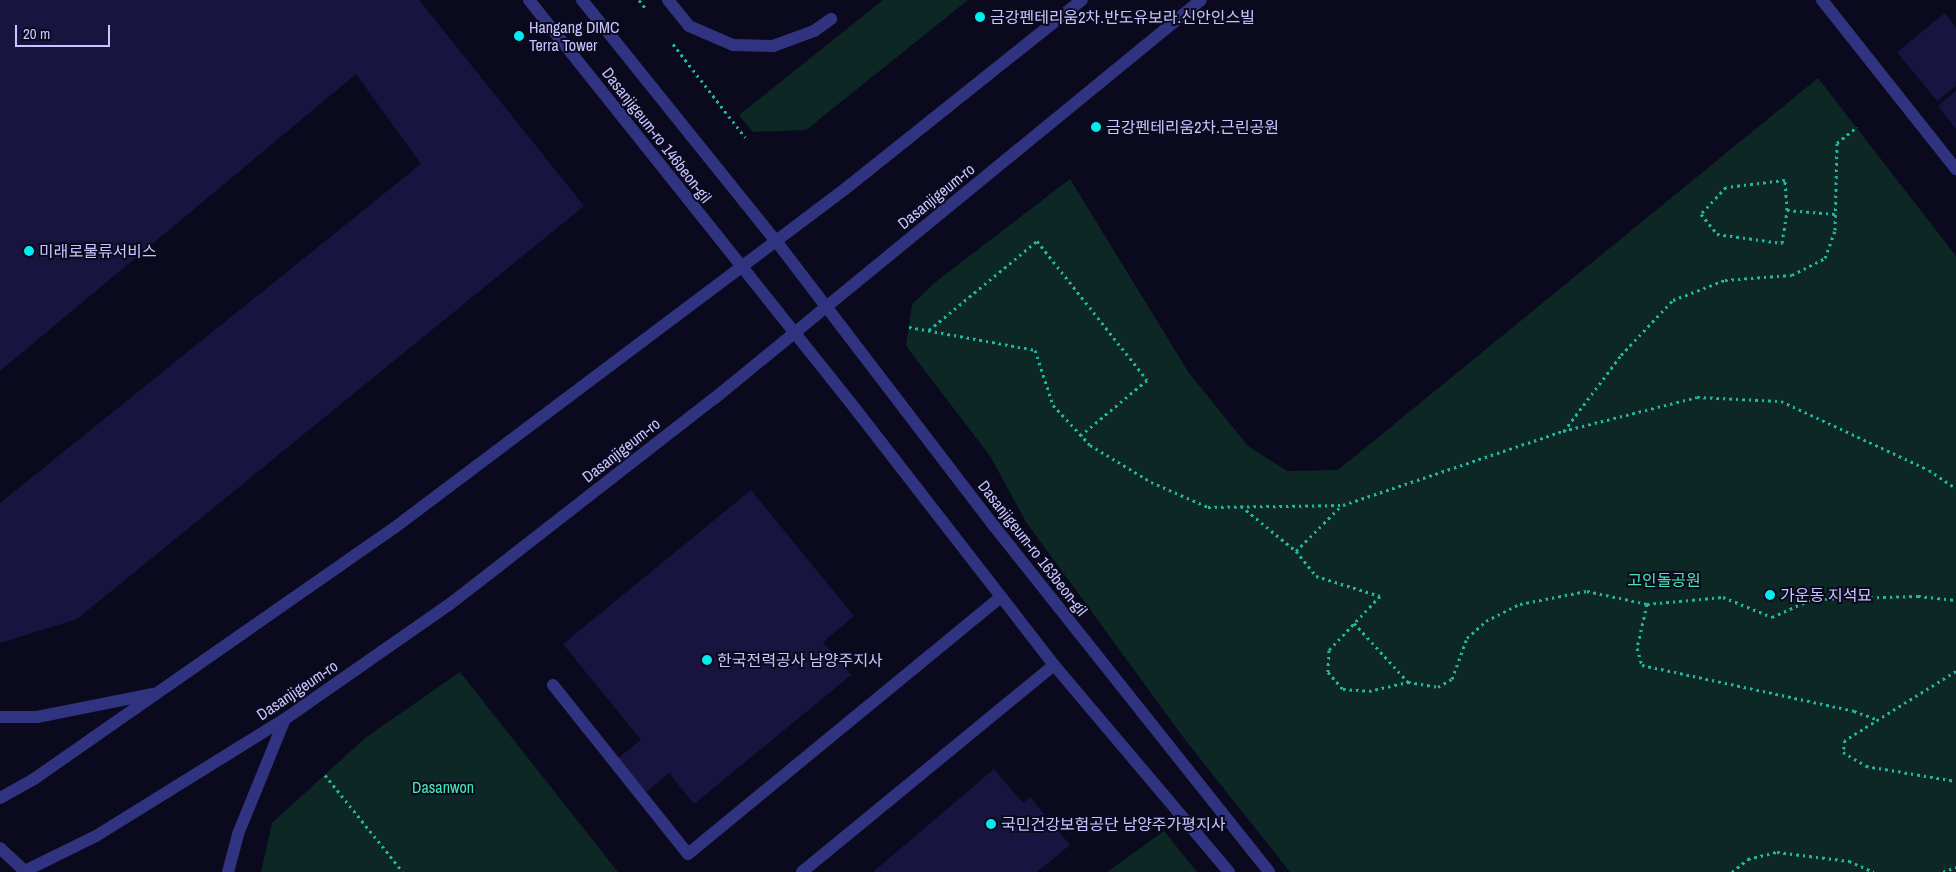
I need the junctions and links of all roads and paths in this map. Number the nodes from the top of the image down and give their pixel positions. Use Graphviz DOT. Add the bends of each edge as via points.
graph roads {
  1 [pos="529,0"];
  2 [pos="582,0"];
  3 [pos="638,0"];
  4 [pos="668,0"];
  5 [pos="1082,0"];
  6 [pos="1201,0"];
  7 [pos="1823,0"];
  8 [pos="650,15"];
  9 [pos="831,19"];
  10 [pos="668,38"];
  11 [pos="1857,127"];
  12 [pos="745,137"];
  13 [pos="1956,169"];
  14 [pos="1787,210"];
  15 [pos="1835,214"];
  16 [pos="776,241"];
  17 [pos="742,268"];
  18 [pos="825,306"];
  19 [pos="909,327"];
  20 [pos="928,331"];
  21 [pos="793,332"];
  22 [pos="1563,431"];
  23 [pos="1081,435"];
  24 [pos="1956,488"];
  25 [pos="1342,505"];
  26 [pos="1241,506"];
  27 [pos="1296,551"];
  28 [pos="1001,597"];
  29 [pos="1956,600"];
  30 [pos="1647,604"];
  31 [pos="1354,623"];
  32 [pos="1054,665"];
  33 [pos="1956,671"];
  34 [pos="1408,682"];
  35 [pos="552,685"];
  36 [pos="156,693"];
  37 [pos="0,717"];
  38 [pos="285,719"];
  39 [pos="1876,719"];
  40 [pos="325,775"];
  41 [pos="1956,781"];
  42 [pos="0,798"];
  43 [pos="0,848"];
  44 [pos="1956,867"];
  45 [pos="809,870"];
  46 [pos="24,872"];
  47 [pos="228,872"];
  48 [pos="403,872"];
  49 [pos="1229,872"];
  50 [pos="1269,872"];
  51 [pos="1732,872"];
  52 [pos="1874,872"];
  53 [pos="1943,872"];
  1 -- 17 [label="street, Dasanjigeum-ro 146beon-gil"];
  2 -- 16 [label="street, Dasanjigeum-ro 146beon-gil"];
  3 -- 8 [label="path"];
  4 -- 9 [label="street" via="689,26 733,45 774,46 814,31"];
  5 -- 16 [label="street"];
  6 -- 18 [label="street, Dasanjigeum-ro"];
  7 -- 13 [label="street"];
  10 -- 12 [label="path"];
  11 -- 15 [label="path" via="1837,144"];
  14 -- 14 [label="path" via="1782,243 1717,234 1701,214 1726,187 1785,180"];
  14 -- 15 [label="path"];
  15 -- 22 [label="path" via="1835,230 1826,258 1792,275 1725,280 1673,300 1621,355"];
  16 -- 17 [label="street"];
  16 -- 18 [label="street, Dasanjigeum-ro 163beon-gil"];
  17 -- 21 [label="street"];
  17 -- 36 [label="street" via="394,528"];
  18 -- 21 [label="street, Dasanjigeum-ro"];
  18 -- 50 [label="street, Dasanjigeum-ro 163beon-gil" via="994,526"];
  19 -- 20 [label="path"];
  20 -- 23 [label="path" via="1035,350 1052,405"];
  20 -- 23 [label="path" via="1037,241 1147,380"];
  21 -- 28 [label="street"];
  21 -- 38 [label="street, Dasanjigeum-ro" via="715,398 450,604"];
  22 -- 24 [label="path" via="1697,397 1781,401 1929,470"];
  22 -- 25 [label="path"];
  23 -- 26 [label="path" via="1090,445 1151,482 1208,507"];
  25 -- 26 [label="path"];
  25 -- 27 [label="path"];
  26 -- 27 [label="path"];
  27 -- 31 [label="path" via="1316,576 1380,596"];
  28 -- 32 [label="street"];
  28 -- 35 [label="street" via="688,854"];
  29 -- 30 [label="path" via="1918,596 1812,599 1772,617 1722,597"];
  30 -- 34 [label="path" via="1587,591 1520,604 1486,621 1467,638 1452,679 1438,688"];
  30 -- 39 [label="path" via="1637,648 1642,665 1854,711"];
  31 -- 34 [label="path"];
  31 -- 34 [label="path" via="1329,650 1328,672 1343,689 1369,691"];
  32 -- 45 [label="street"];
  32 -- 49 [label="street"];
  33 -- 39 [label="path"];
  36 -- 37 [label="street" via="37,717"];
  36 -- 42 [label="street" via="34,779"];
  38 -- 46 [label="street, Dasanjigeum-ro" via="96,836"];
  38 -- 47 [label="street" via="238,834"];
  39 -- 41 [label="path" via="1845,740 1842,752 1866,766"];
  40 -- 48 [label="path"];
  43 -- 46 [label="street"];
  44 -- 53 [label="path"];
  51 -- 52 [label="path" via="1748,859 1777,852 1849,861"];
}
